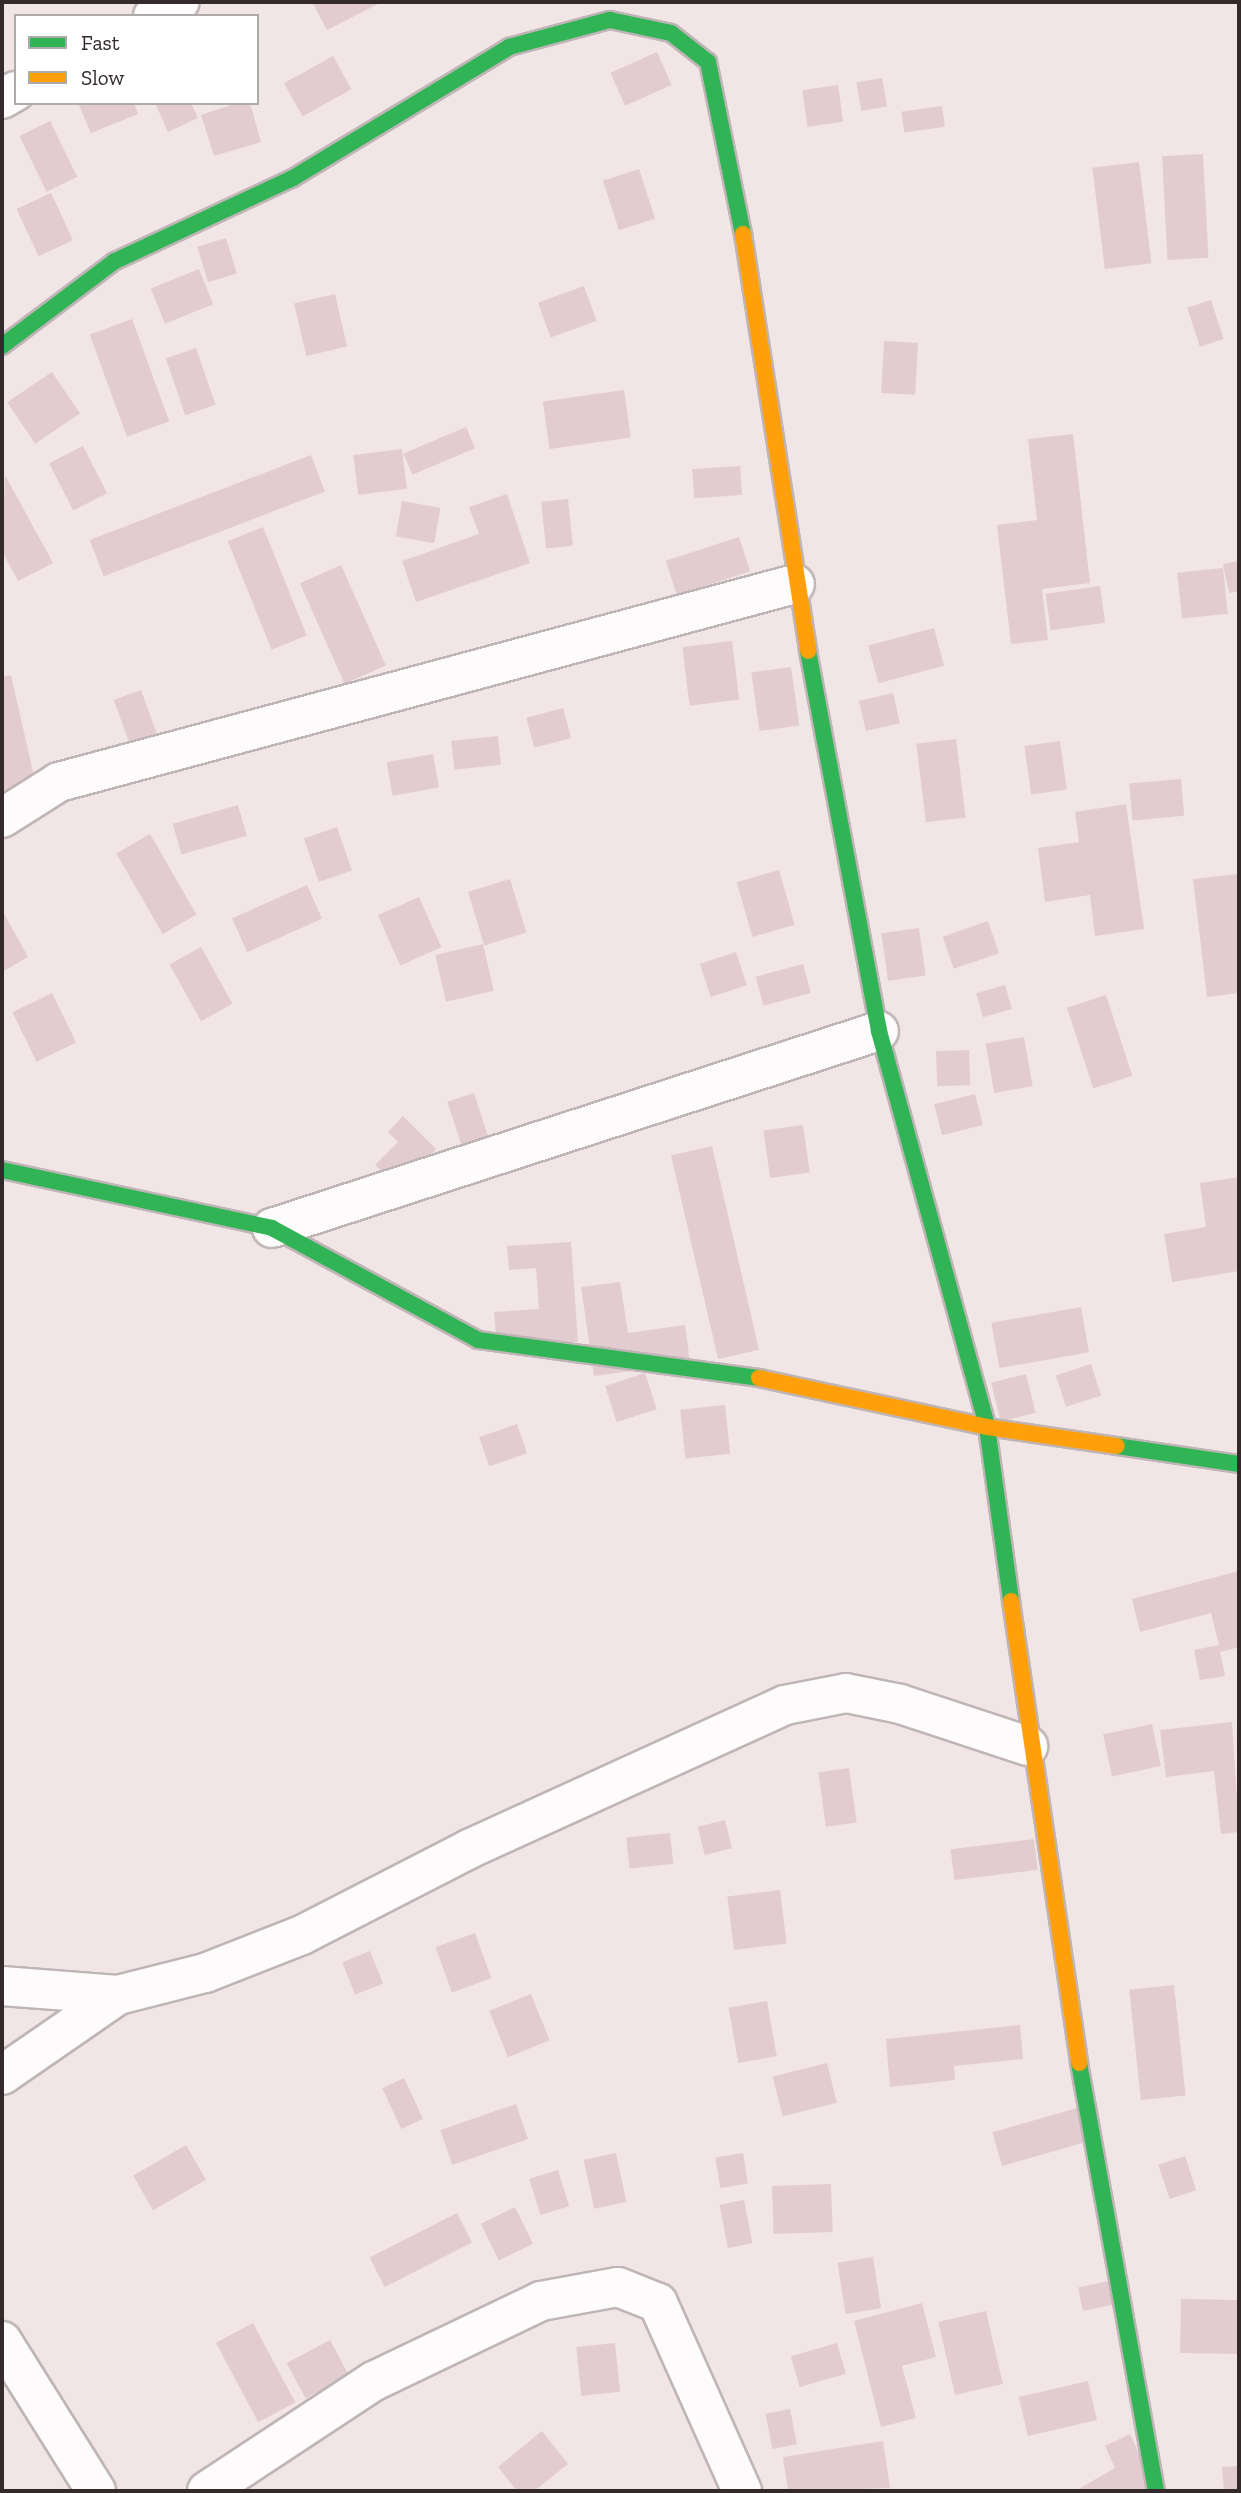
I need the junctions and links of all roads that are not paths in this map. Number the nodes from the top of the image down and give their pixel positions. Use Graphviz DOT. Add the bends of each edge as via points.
graph roads {
  1 [pos="179,2"];
  2 [pos="157,14"];
  3 [pos="2,346"];
  4 [pos="795,584"];
  5 [pos="2,818"];
  6 [pos="879,1031"];
  7 [pos="2,1170"];
  8 [pos="272,1228"];
  9 [pos="987,1427"];
  10 [pos="1239,1464"];
  11 [pos="1028,1746"];
  12 [pos="2,1986"];
  13 [pos="118,1995"];
  14 [pos="2,2075"];
  15 [pos="2,2341"];
  16 [pos="96,2491"];
  17 [pos="207,2491"];
  18 [pos="742,2491"];
  19 [pos="1156,2491"];
  1 -- 2 [label="street"];
  3 -- 4 [label="street" via="115,261 293,178 509,47 610,20 671,33 708,62 734,176"];
  4 -- 5 [label="street" via="59,782"];
  4 -- 6 [label="street"];
  6 -- 8 [label="street"];
  6 -- 9 [label="street"];
  7 -- 8 [label="street"];
  8 -- 9 [label="street" via="478,1340 801,1384"];
  9 -- 10 [label="street"];
  9 -- 11 [label="street"];
  11 -- 13 [label="street" via="900,1704 846,1693 785,1704 469,1849 302,1935 205,1973"];
  11 -- 19 [label="street"];
  12 -- 13 [label="street"];
  13 -- 14 [label="street"];
  15 -- 16 [label="street"];
  17 -- 18 [label="street" via="374,2381 541,2301 618,2287 658,2303"];
}
